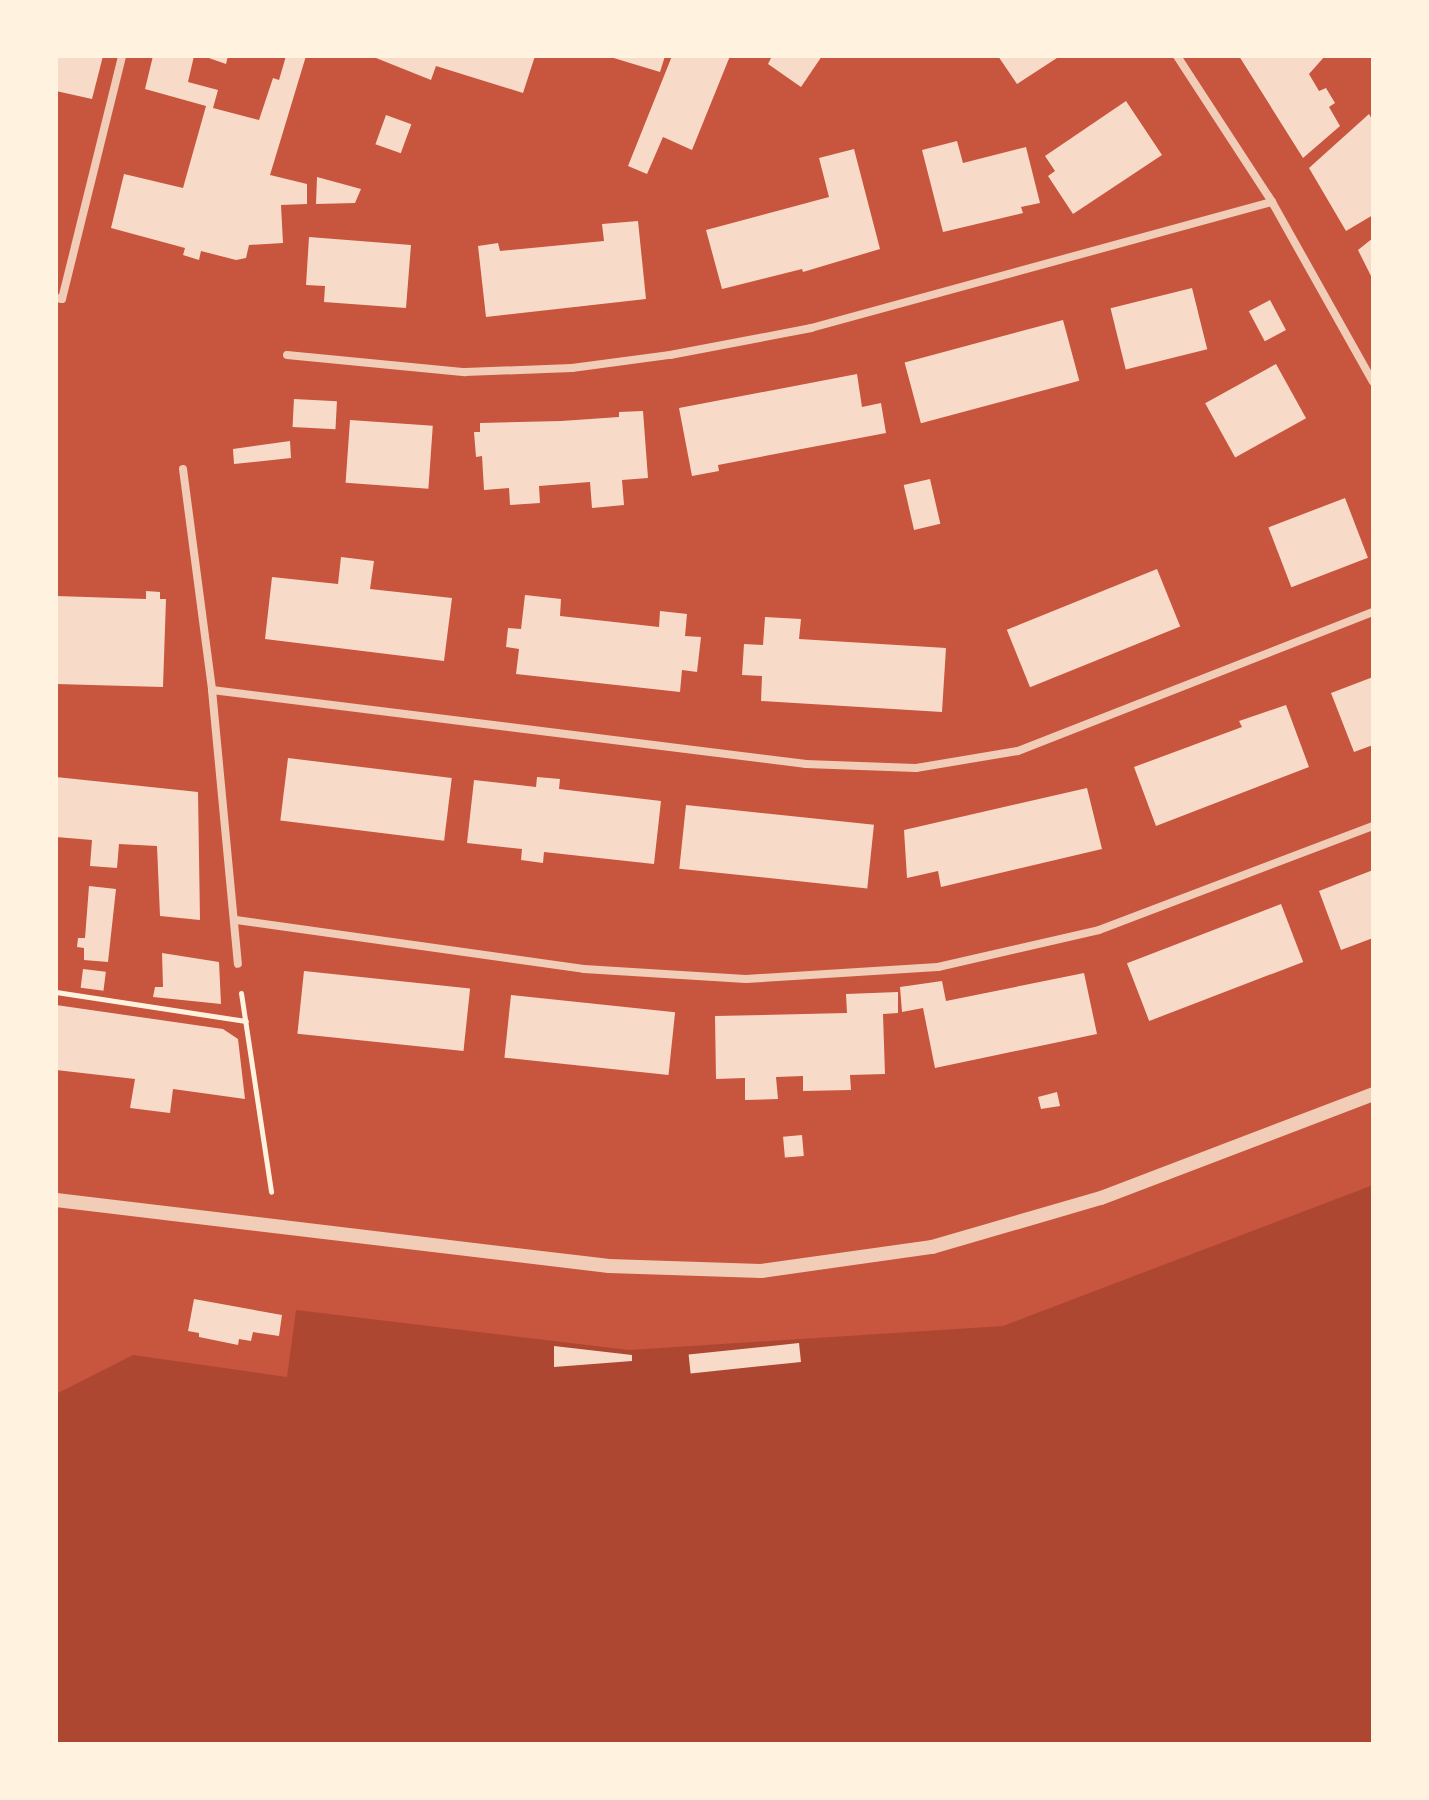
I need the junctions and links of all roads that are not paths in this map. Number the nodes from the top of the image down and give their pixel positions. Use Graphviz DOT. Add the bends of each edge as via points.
graph roads {
  1 [pos="122,56"];
  2 [pos="1177,56"];
  3 [pos="1272,202"];
  4 [pos="56,298"];
  5 [pos="287,355"];
  6 [pos="1373,382"];
  7 [pos="183,469"];
  8 [pos="1373,612"];
  9 [pos="212,690"];
  10 [pos="1373,826"];
  11 [pos="236,920"];
  12 [pos="238,964"];
  13 [pos="1373,1094"];
  14 [pos="56,1200"];
  1 -- 4 [label="street" via="62,299"];
  2 -- 3 [label="street"];
  3 -- 5 [label="street" via="811,328 670,355 572,368 465,372"];
  3 -- 6 [label="street"];
  7 -- 9 [label="street"];
  8 -- 9 [label="street" via="1018,751 916,768 806,764"];
  9 -- 11 [label="street"];
  10 -- 11 [label="street" via="1099,930 938,967 746,979 584,969"];
  11 -- 12 [label="street"];
  13 -- 14 [label="street" via="1101,1198 932,1247 761,1271 609,1266"];
}
